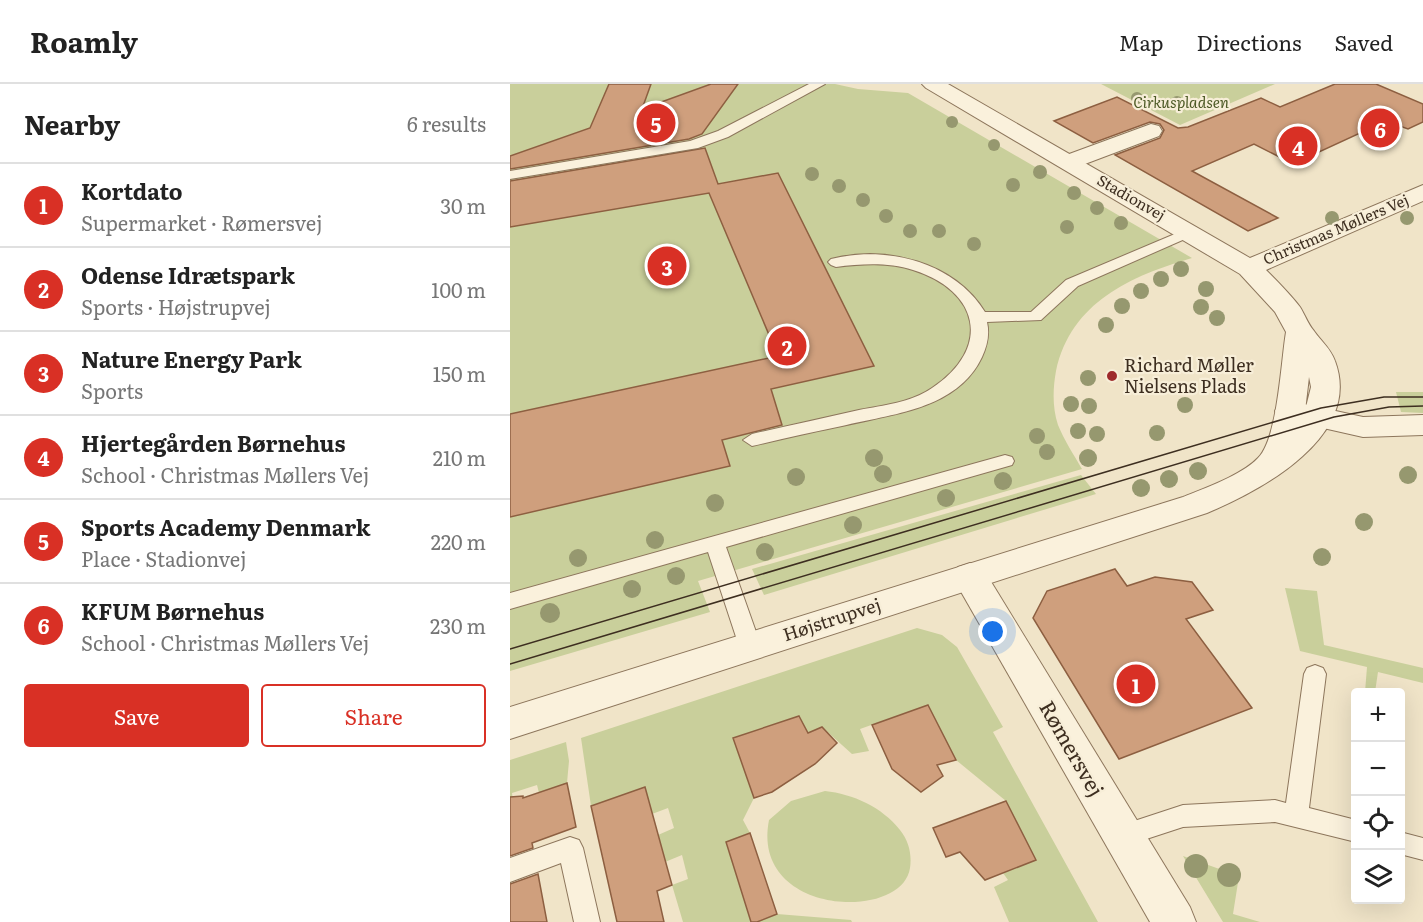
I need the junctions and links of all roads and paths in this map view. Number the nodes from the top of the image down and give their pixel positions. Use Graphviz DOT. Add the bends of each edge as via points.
graph roads {
  1 [pos="819,84"];
  2 [pos="943,85"];
  3 [pos="1151,131"];
  4 [pos="1069,162"];
  5 [pos="510,175"];
  6 [pos="1423,192"];
  7 [pos="1190,232"];
  8 [pos="836,262"];
  9 [pos="1249,268"];
  10 [pos="980,317"];
  11 [pos="1304,415"];
  12 [pos="1423,425"];
  13 [pos="752,440"];
  14 [pos="1005,461"];
  15 [pos="715,543"];
  16 [pos="970,576"];
  17 [pos="510,601"];
  18 [pos="750,646"];
  19 [pos="1315,674"];
  20 [pos="510,723"];
  21 [pos="1296,816"];
  22 [pos="1351,830"];
  23 [pos="1122,836"];
  24 [pos="1405,844"];
  25 [pos="1423,849"];
  26 [pos="510,870"];
  27 [pos="587,922"];
  28 [pos="1174,922"];
  1 -- 5 [label="lane" via="723,134 693,145"];
  2 -- 4 [label="street, Stadionvej"];
  3 -- 4 [label="street"];
  4 -- 7 [label="street, Stadionvej"];
  6 -- 9 [label="street, Christmas Møllers Vej"];
  7 -- 9 [label="street, Stadionvej"];
  7 -- 10 [label="lane" via="1072,284 1035,317"];
  8 -- 10 [label="lane" via="872,259 930,271 970,299"];
  9 -- 11 [label="street, Stadionvej" via="1289,312 1321,360 1325,384"];
  10 -- 13 [label="lane" via="982,337 976,357 960,377 936,394 905,406"];
  11 -- 12 [label="street" via="1363,427"];
  11 -- 16 [label="street, Højstrupvej" via="1311,430 1271,464 1223,494"];
  14 -- 15 [label="lane"];
  15 -- 17 [label="lane"];
  15 -- 18 [label="lane"];
  16 -- 18 [label="street, Højstrupvej"];
  16 -- 23 [label="street, Rømersvej"];
  18 -- 20 [label="street, Højstrupvej"];
  19 -- 21 [label="lane"];
  21 -- 22 [label="lane"];
  21 -- 23 [label="lane" via="1275,811 1183,816"];
  23 -- 28 [label="street, Rømersvej"];
  24 -- 25 [label="lane"];
  26 -- 27 [label="lane" via="570,848"];
}
